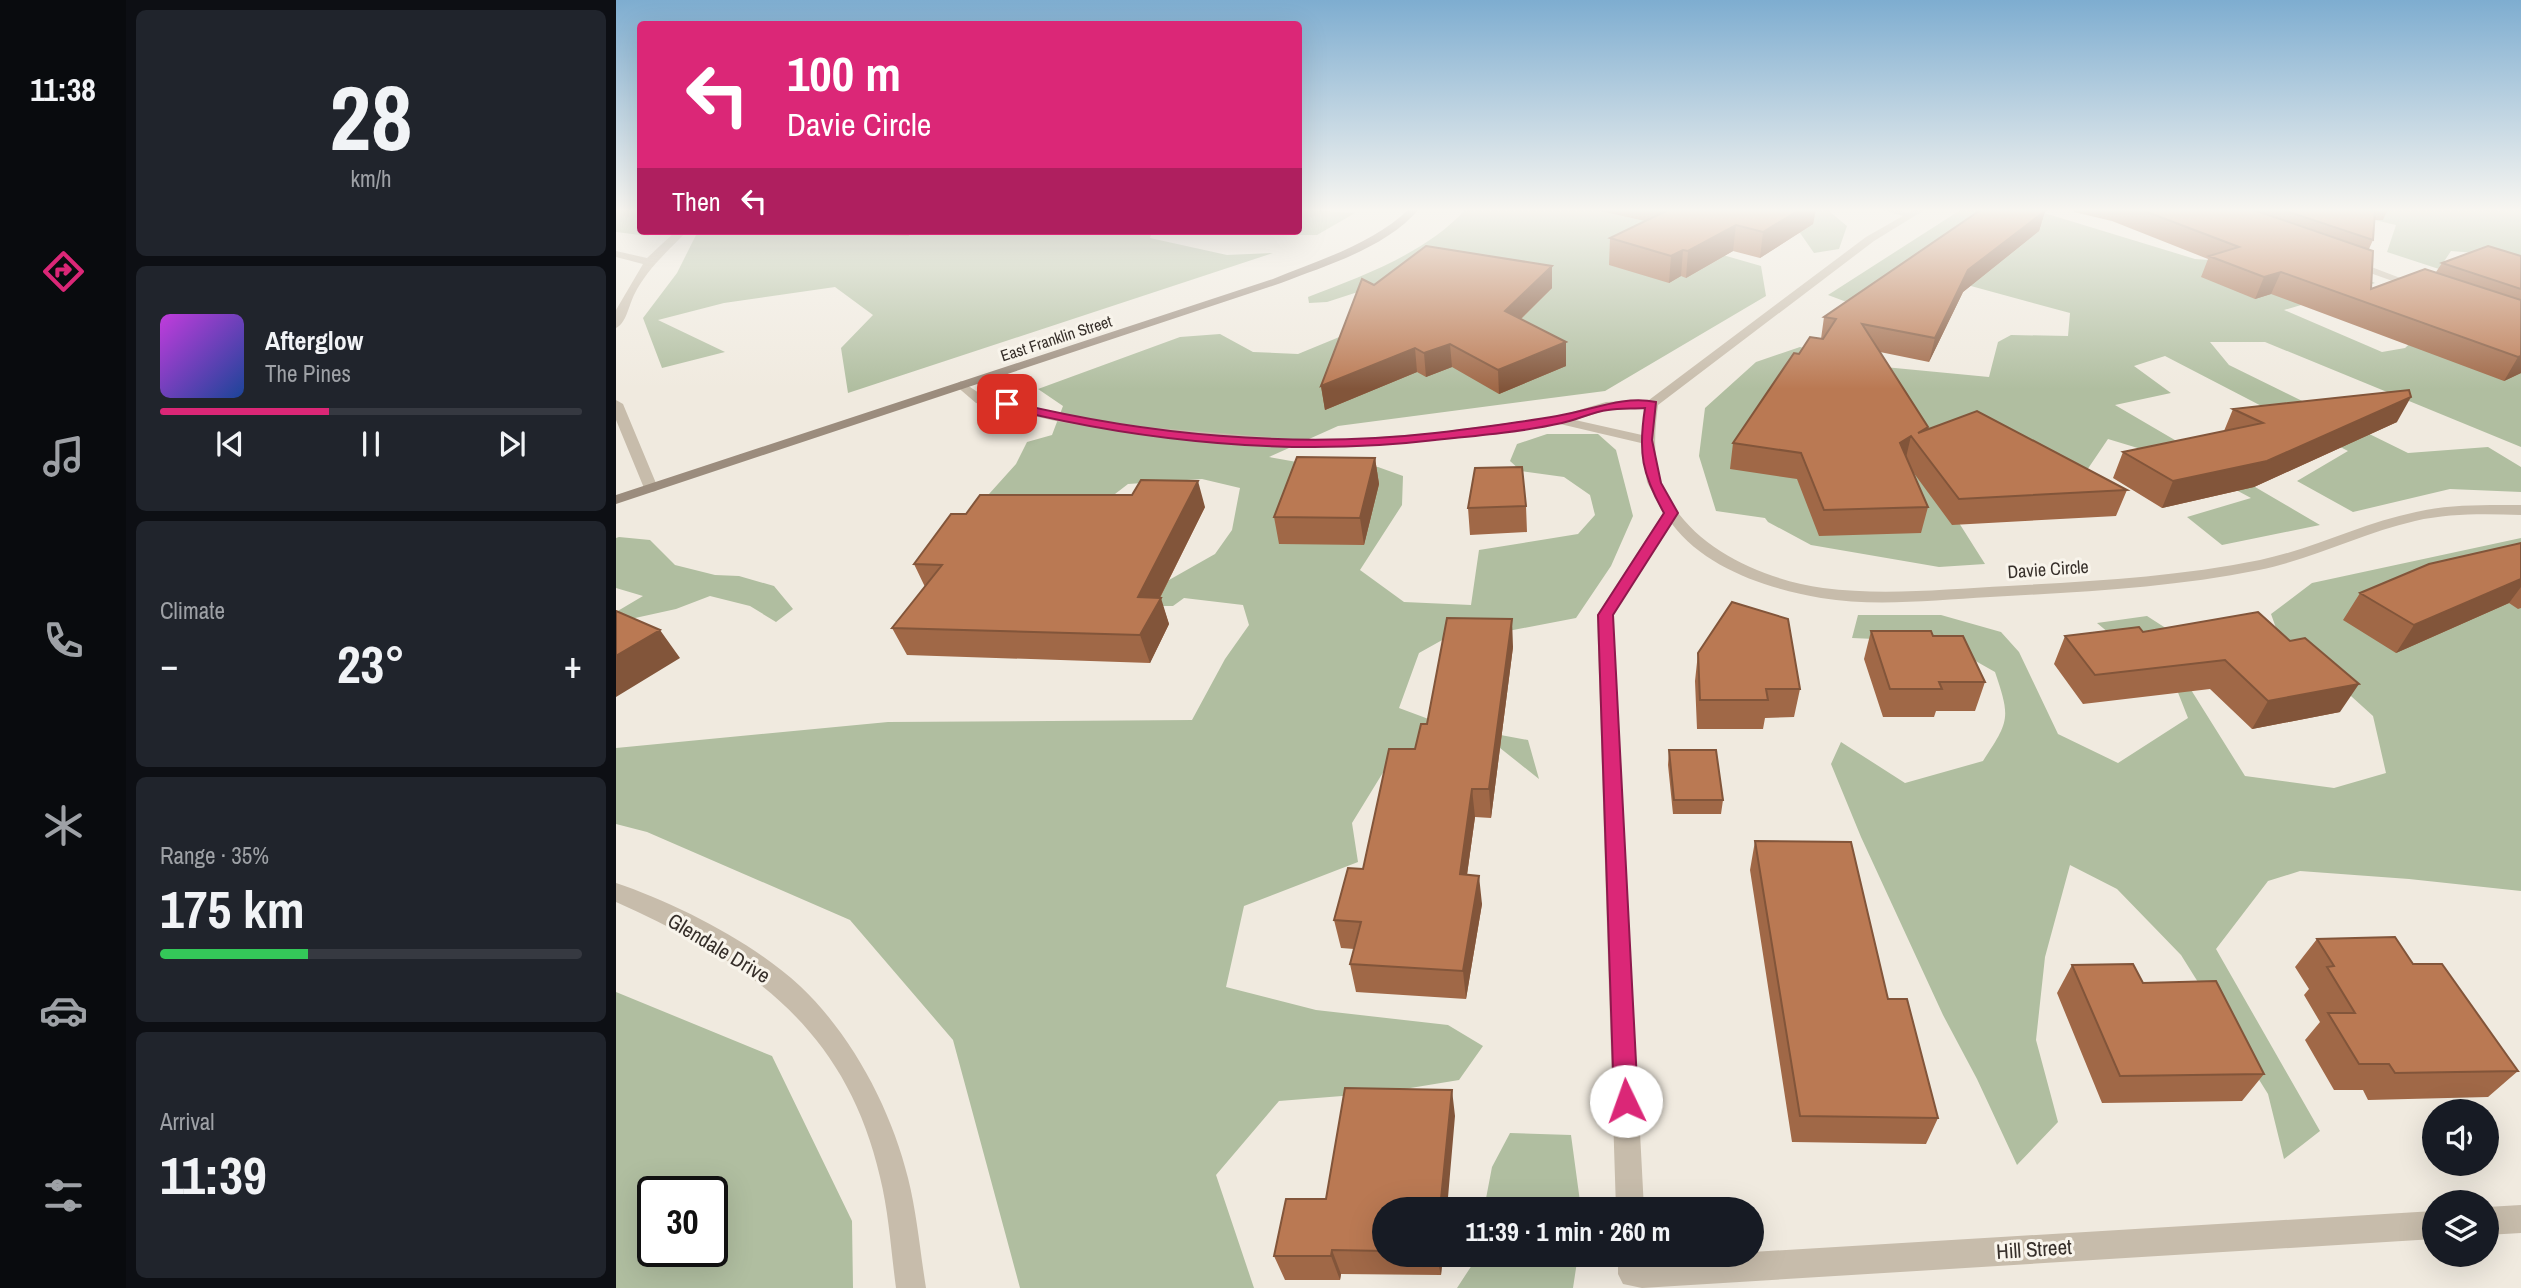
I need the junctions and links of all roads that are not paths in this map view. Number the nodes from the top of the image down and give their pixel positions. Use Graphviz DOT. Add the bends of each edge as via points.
graph roads {
  1 [pos="645,269"];
  2 [pos="1306,269"];
  3 [pos="1830,269"];
  4 [pos="2369,269"];
  5 [pos="2434,292"];
  6 [pos="616,325"];
  7 [pos="961,385"];
  8 [pos="616,404"];
  9 [pos="1652,404"];
  10 [pos="1560,420"];
  11 [pos="1646,440"];
  12 [pos="651,488"];
  13 [pos="616,500"];
  14 [pos="2521,510"];
  15 [pos="1671,513"];
  16 [pos="616,892"];
  17 [pos="1629,1197"];
  18 [pos="2521,1219"];
  19 [pos="2499,1221"];
  20 [pos="2422,1226"];
  21 [pos="1764,1258"];
  22 [pos="911,1288"];
  1 -- 6 [label="street"];
  2 -- 7 [label="main road, East Franklin Street"];
  3 -- 9 [label="street"];
  4 -- 5 [label="street"];
  7 -- 10 [label="street" via="981,400 1060,418 1246,441 1380,441"];
  7 -- 12 [label="main road, East Franklin Street"];
  8 -- 12 [label="street"];
  9 -- 10 [label="street" via="1606,407"];
  9 -- 11 [label="street, Davie Circle"];
  10 -- 11 [label="street"];
  11 -- 15 [label="street, Davie Circle" via="1654,483"];
  12 -- 13 [label="main road, East Franklin Street"];
  14 -- 15 [label="street, Davie Circle" via="2417,516 2263,564 2185,578 1924,596 1822,593 1757,577 1697,543"];
  15 -- 17 [label="street" via="1605,615"];
  16 -- 22 [label="street, Glendale Drive" via="747,960 792,993 827,1035 865,1096 894,1176"];
  18 -- 19 [label="street"];
  20 -- 21 [label="street, Hill Street"];
}
